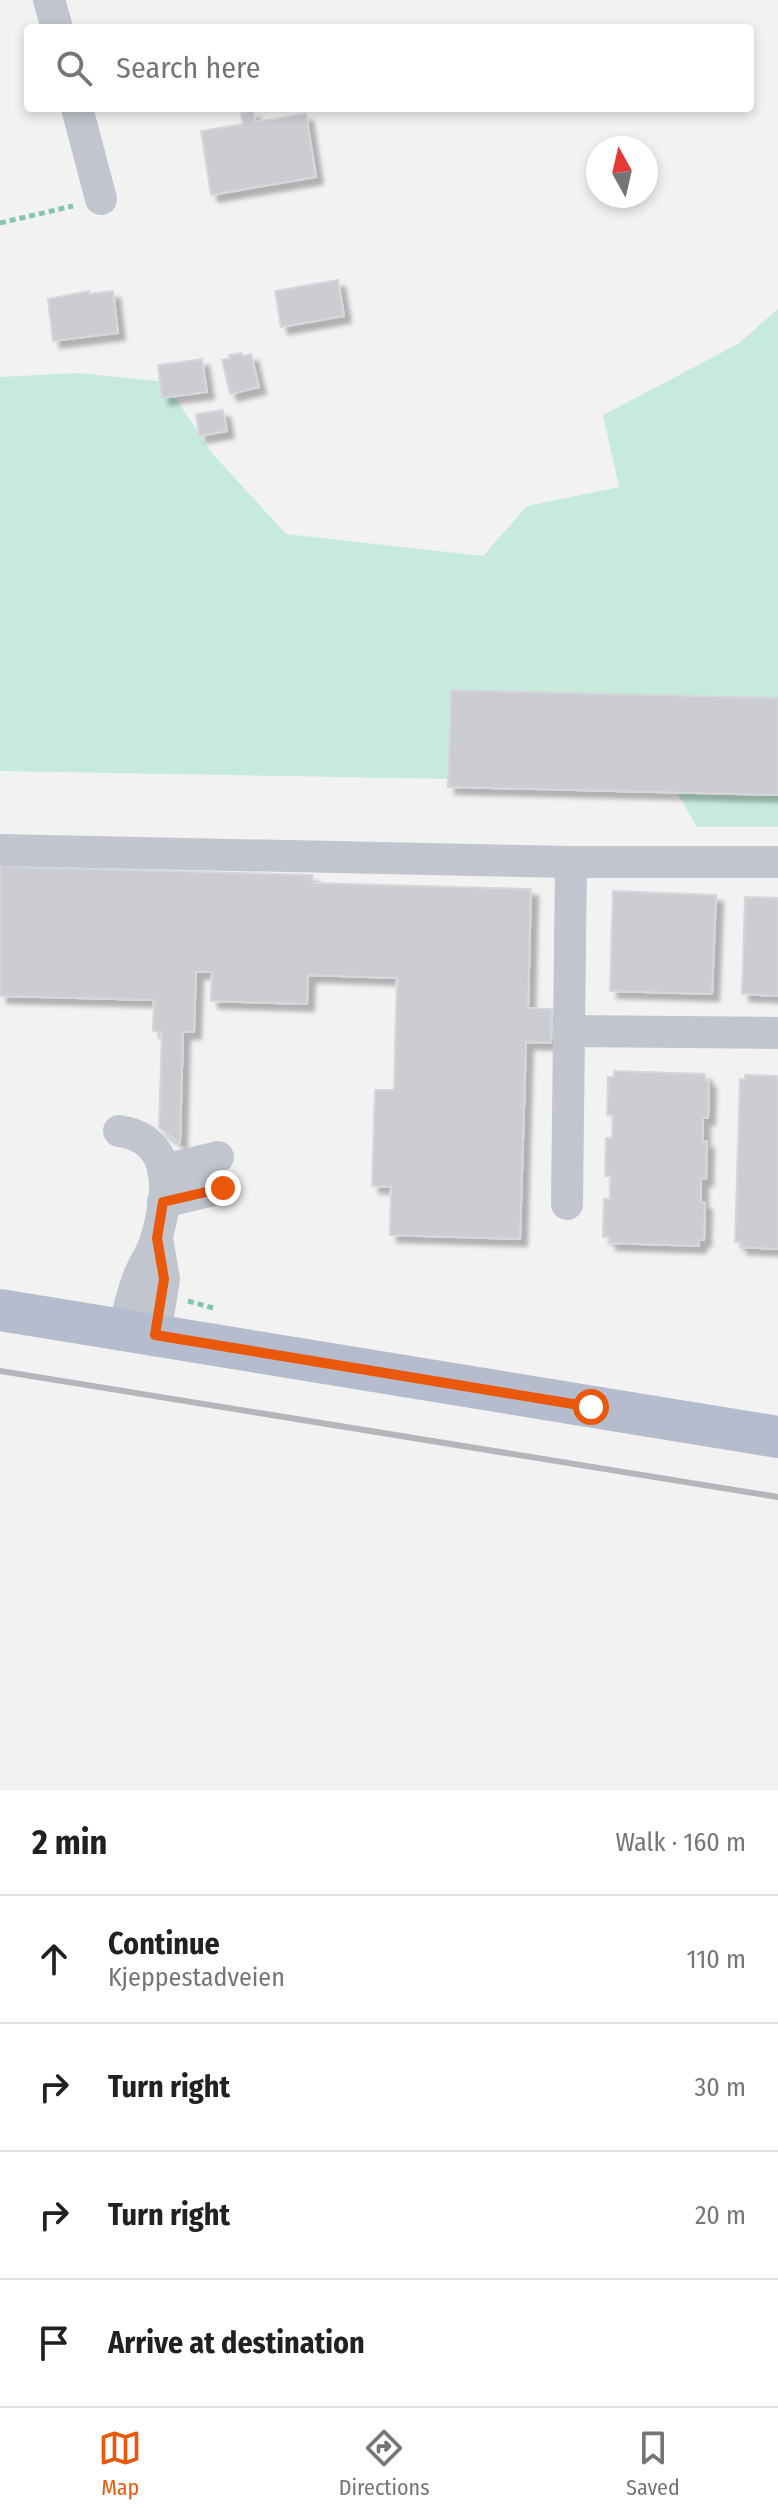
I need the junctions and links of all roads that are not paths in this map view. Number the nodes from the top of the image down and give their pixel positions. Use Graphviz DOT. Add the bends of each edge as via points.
graph roads {
  1 [pos="49,0"];
  2 [pos="56,24"];
  3 [pos="78,112"];
  4 [pos="101,199"];
  5 [pos="0,850"];
  6 [pos="571,862"];
  7 [pos="778,862"];
  8 [pos="569,1031"];
  9 [pos="778,1033"];
  10 [pos="119,1131"];
  11 [pos="163,1170"];
  12 [pos="163,1202"];
  13 [pos="567,1204"];
  14 [pos="0,1310"];
  15 [pos="140,1333"];
  16 [pos="778,1437"];
  1 -- 2 [label="street"];
  3 -- 4 [label="street"];
  5 -- 6 [label="street"];
  6 -- 7 [label="street"];
  6 -- 8 [label="street"];
  8 -- 9 [label="street"];
  8 -- 13 [label="street"];
  10 -- 11 [label="street" via="135,1133 155,1147"];
  11 -- 12 [label="street"];
  11 -- 12 [label="street" via="220,1173"];
  12 -- 15 [label="street" via="157,1238 138,1276"];
  14 -- 15 [label="main road"];
  15 -- 16 [label="main road"];
}
